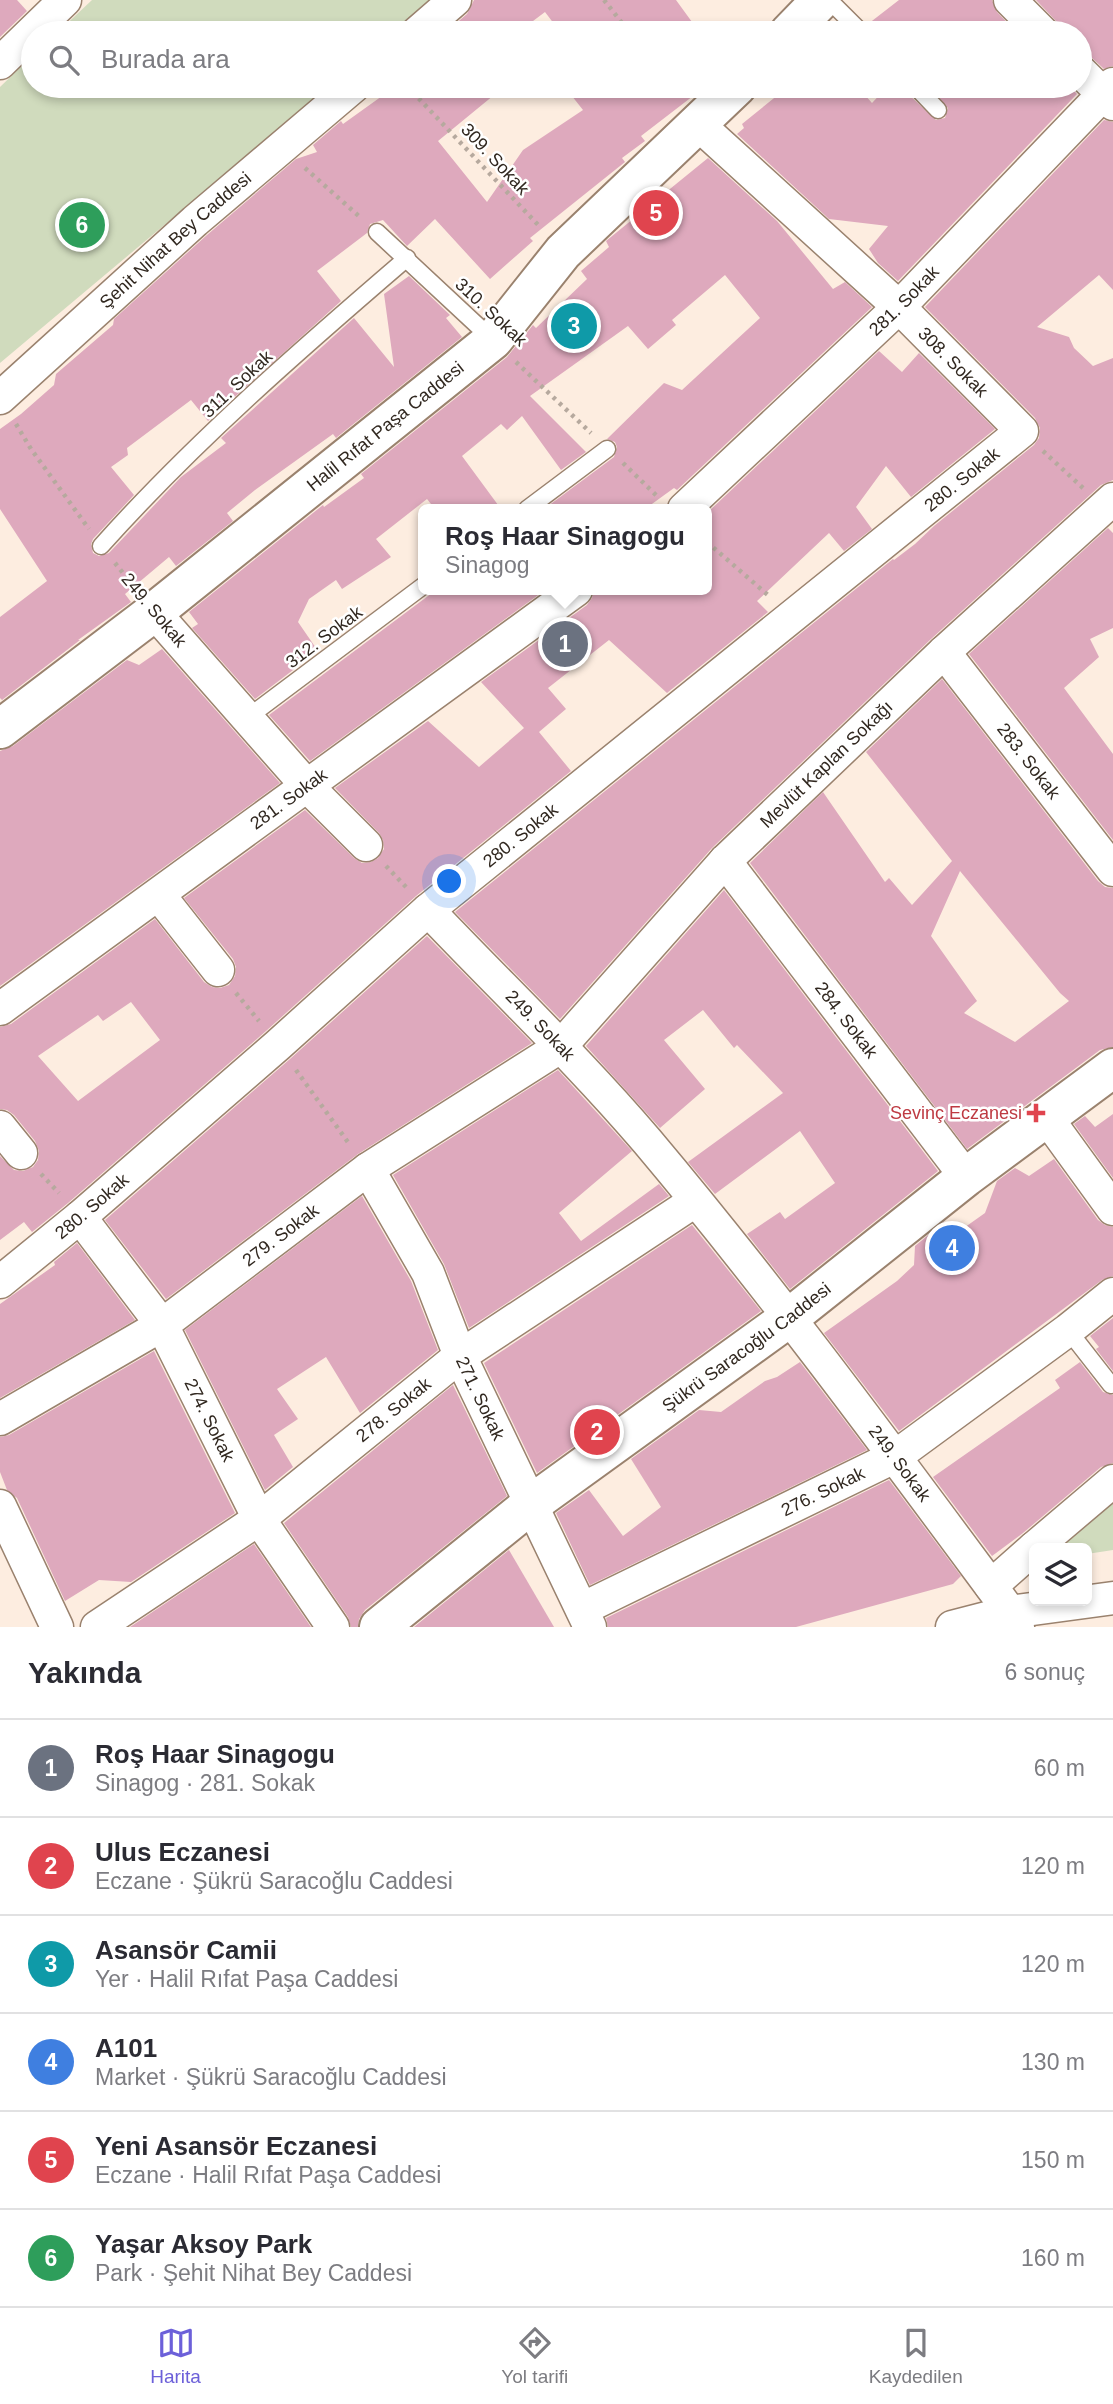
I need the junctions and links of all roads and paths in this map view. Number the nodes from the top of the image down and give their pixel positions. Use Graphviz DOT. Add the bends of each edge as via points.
graph roads {
  1 [pos="65,0"];
  2 [pos="455,0"];
  3 [pos="604,0"];
  4 [pos="821,0"];
  5 [pos="829,0"];
  6 [pos="1010,0"];
  7 [pos="43,21"];
  8 [pos="430,21"];
  9 [pos="621,21"];
  10 [pos="801,21"];
  11 [pos="850,21"];
  12 [pos="1031,21"];
  13 [pos="21,43"];
  14 [pos="0,63"];
  15 [pos="1092,81"];
  16 [pos="1109,94"];
  17 [pos="339,98"];
  18 [pos="418,98"];
  19 [pos="725,98"];
  20 [pos="926,98"];
  21 [pos="938,110"];
  22 [pos="699,125"];
  23 [pos="281,146"];
  24 [pos="377,232"];
  25 [pos="563,252"];
  26 [pos="407,258"];
  27 [pos="899,307"];
  28 [pos="493,340"];
  29 [pos="0,398"];
  30 [pos="1022,431"];
  31 [pos="31,449"];
  32 [pos="607,449"];
  33 [pos="534,504"];
  34 [pos="672,504"];
  35 [pos="674,504"];
  36 [pos="1110,507"];
  37 [pos="102,546"];
  38 [pos="712,546"];
  39 [pos="418,590"];
  40 [pos="569,595"];
  41 [pos="154,612"];
  42 [pos="791,615"];
  43 [pos="944,652"];
  44 [pos="247,718"];
  45 [pos="0,729"];
  46 [pos="307,786"];
  47 [pos="366,845"];
  48 [pos="725,861"];
  49 [pos="1113,870"];
  50 [pos="159,895"];
  51 [pos="428,910"];
  52 [pos="218,970"];
  53 [pos="0,1009"];
  54 [pos="278,1045"];
  55 [pos="559,1047"];
  56 [pos="1113,1068"];
  57 [pos="1047,1118"];
  58 [pos="332,1120"];
  59 [pos="0,1127"];
  60 [pos="21,1153"];
  61 [pos="368,1169"];
  62 [pos="966,1177"];
  63 [pos="695,1201"];
  64 [pos="1113,1209"];
  65 [pos="80,1217"];
  66 [pos="0,1282"];
  67 [pos="1113,1294"];
  68 [pos="790,1317"];
  69 [pos="162,1325"];
  70 [pos="1068,1330"];
  71 [pos="460,1356"];
  72 [pos="1111,1385"];
  73 [pos="0,1419"];
  74 [pos="896,1456"];
  75 [pos="1113,1481"];
  76 [pos="530,1505"];
  77 [pos="0,1506"];
  78 [pos="259,1519"];
  79 [pos="1040,1543"];
  80 [pos="1029,1552"];
  81 [pos="991,1586"];
  82 [pos="1113,1598"];
  83 [pos="586,1618"];
  84 [pos="1014,1620"];
  85 [pos="57,1627"];
  86 [pos="97,1627"];
  87 [pos="333,1627"];
  88 [pos="379,1627"];
  89 [pos="952,1627"];
  1 -- 7 [label="street"];
  2 -- 8 [label="street"];
  3 -- 9 [label="path"];
  4 -- 10 [label="street"];
  5 -- 11 [label="lane"];
  6 -- 12 [label="street"];
  13 -- 14 [label="street"];
  15 -- 16 [label="street"];
  16 -- 27 [label="street, 281. Sokak"];
  17 -- 23 [label="street, Şehit Nihat Bey Caddesi"];
  18 -- 25 [label="path, 309. Sokak"];
  19 -- 22 [label="street, Halil Rıfat Paşa Caddesi"];
  20 -- 21 [label="lane"];
  22 -- 25 [label="street, Halil Rıfat Paşa Caddesi"];
  22 -- 27 [label="street, 308. Sokak"];
  23 -- 24 [label="path"];
  23 -- 29 [label="street, Şehit Nihat Bey Caddesi"];
  24 -- 26 [label="lane, 310. Sokak"];
  25 -- 28 [label="street, Halil Rıfat Paşa Caddesi"];
  26 -- 28 [label="lane, 310. Sokak"];
  26 -- 37 [label="lane, 311. Sokak" via="162,481"];
  27 -- 30 [label="street, 308. Sokak"];
  27 -- 35 [label="street, 281. Sokak"];
  28 -- 32 [label="path, 310. Sokak"];
  28 -- 41 [label="street, Halil Rıfat Paşa Caddesi"];
  30 -- 36 [label="path"];
  30 -- 42 [label="street, 280. Sokak"];
  31 -- 37 [label="path, 249. Sokak"];
  32 -- 33 [label="lane"];
  32 -- 34 [label="path, 310. Sokak"];
  36 -- 43 [label="street, Mevlüt Kaplan Sokağı"];
  37 -- 41 [label="path, 249. Sokak"];
  38 -- 42 [label="path"];
  39 -- 44 [label="lane, 312. Sokak"];
  40 -- 46 [label="street, 281. Sokak"];
  41 -- 44 [label="street, 249. Sokak"];
  41 -- 45 [label="street, Halil Rıfat Paşa Caddesi"];
  42 -- 51 [label="street, 280. Sokak"];
  43 -- 48 [label="street, Mevlüt Kaplan Sokağı"];
  43 -- 49 [label="street, 283. Sokak"];
  44 -- 46 [label="street, 249. Sokak"];
  46 -- 47 [label="street, 249. Sokak"];
  46 -- 50 [label="street, 281. Sokak"];
  47 -- 51 [label="path"];
  48 -- 55 [label="street, Mevlüt Kaplan Sokağı"];
  48 -- 62 [label="street, 284. Sokak"];
  50 -- 52 [label="street"];
  50 -- 53 [label="street, 281. Sokak"];
  51 -- 54 [label="street, 280. Sokak"];
  51 -- 55 [label="street, 249. Sokak"];
  52 -- 54 [label="path"];
  54 -- 58 [label="path"];
  54 -- 65 [label="street, 280. Sokak"];
  55 -- 61 [label="street, 279. Sokak"];
  55 -- 63 [label="street, 249. Sokak" via="646,1140"];
  56 -- 57 [label="street, Şükrü Saracoğlu Caddesi"];
  57 -- 62 [label="street, Şükrü Saracoğlu Caddesi"];
  57 -- 64 [label="street"];
  59 -- 60 [label="street"];
  60 -- 65 [label="path"];
  61 -- 69 [label="street, 279. Sokak"];
  61 -- 71 [label="street, 271. Sokak" via="428,1273"];
  62 -- 68 [label="street, Şükrü Saracoğlu Caddesi"];
  63 -- 68 [label="street, 249. Sokak"];
  63 -- 71 [label="street, 278. Sokak"];
  65 -- 66 [label="street, 280. Sokak"];
  65 -- 69 [label="street, 274. Sokak"];
  67 -- 70 [label="street, 276. Sokak"];
  68 -- 74 [label="street, 249. Sokak"];
  68 -- 76 [label="street, Şükrü Saracoğlu Caddesi"];
  69 -- 73 [label="street, 279. Sokak"];
  69 -- 78 [label="street, 274. Sokak"];
  70 -- 72 [label="lane"];
  70 -- 74 [label="street, 276. Sokak"];
  71 -- 76 [label="street, 271. Sokak"];
  71 -- 78 [label="street, 278. Sokak"];
  74 -- 81 [label="street, 249. Sokak"];
  74 -- 83 [label="street, 276. Sokak"];
  75 -- 79 [label="street"];
  76 -- 83 [label="street, 271. Sokak"];
  76 -- 88 [label="street, Şükrü Saracoğlu Caddesi"];
  77 -- 85 [label="street"];
  78 -- 86 [label="street, 278. Sokak"];
  78 -- 87 [label="street, 274. Sokak"];
  80 -- 81 [label="street"];
  81 -- 84 [label="street, 249. Sokak"];
  82 -- 84 [label="street"];
  84 -- 89 [label="street"];
}
